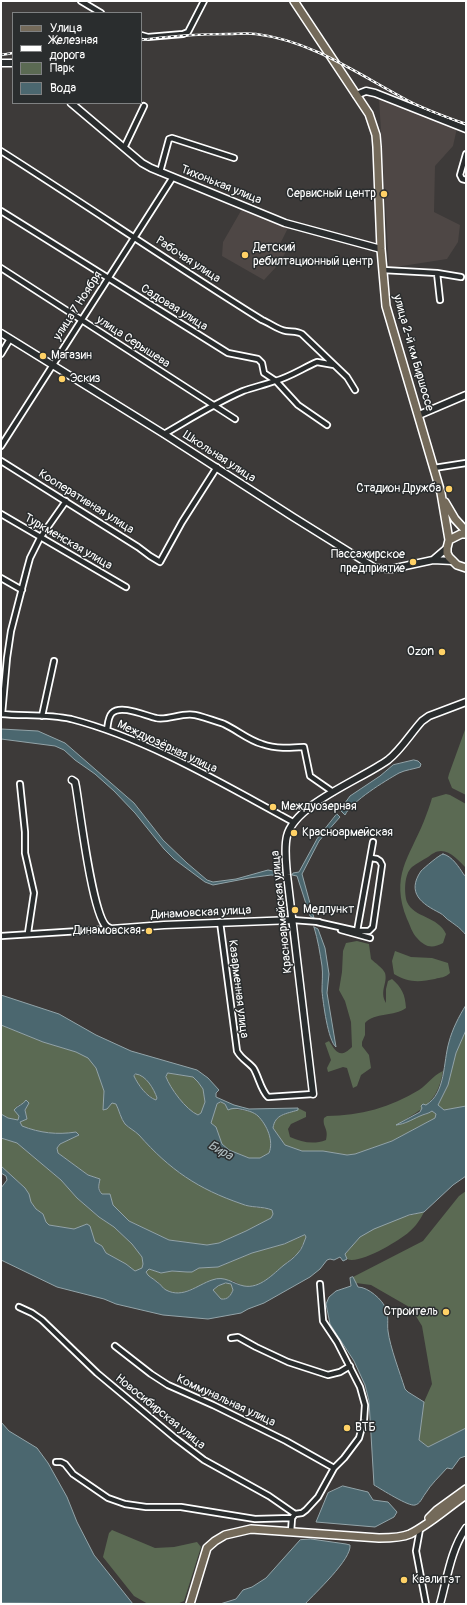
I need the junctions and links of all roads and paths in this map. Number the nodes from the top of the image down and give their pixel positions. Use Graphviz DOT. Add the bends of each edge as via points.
graph roads {
  1 [pos="81,1"];
  2 [pos="204,1"];
  3 [pos="294,1"];
  4 [pos="99,12"];
  5 [pos="142,35"];
  6 [pos="1,63"];
  7 [pos="12,63"];
  8 [pos="356,94"];
  9 [pos="72,104"];
  10 [pos="144,106"];
  11 [pos="466,129"];
  12 [pos="124,148"];
  13 [pos="1,151"];
  14 [pos="466,154"];
  15 [pos="234,158"];
  16 [pos="160,172"];
  17 [pos="173,177"];
  18 [pos="466,180"];
  19 [pos="1,212"];
  20 [pos="134,238"];
  21 [pos="381,249"];
  22 [pos="1,268"];
  23 [pos="383,270"];
  24 [pos="437,273"];
  25 [pos="461,277"];
  26 [pos="108,278"];
  27 [pos="440,300"];
  28 [pos="80,320"];
  29 [pos="1,333"];
  30 [pos="10,339"];
  31 [pos="1,354"];
  32 [pos="52,366"];
  33 [pos="336,366"];
  34 [pos="276,381"];
  35 [pos="355,390"];
  36 [pos="466,395"];
  37 [pos="213,406"];
  38 [pos="419,415"];
  39 [pos="234,419"];
  40 [pos="327,425"];
  41 [pos="164,434"];
  42 [pos="1,446"];
  43 [pos="1,461"];
  44 [pos="466,464"];
  45 [pos="217,467"];
  46 [pos="434,468"];
  47 [pos="441,493"];
  48 [pos="66,502"];
  49 [pos="1,514"];
  50 [pos="466,533"];
  51 [pos="40,538"];
  52 [pos="450,540"];
  53 [pos="447,548"];
  54 [pos="433,560"];
  55 [pos="453,561"];
  56 [pos="465,569"];
  57 [pos="1,578"];
  58 [pos="126,587"];
  59 [pos="22,590"];
  60 [pos="54,661"];
  61 [pos="466,702"];
  62 [pos="2,714"];
  63 [pos="42,716"];
  64 [pos="107,730"];
  65 [pos="72,780"];
  66 [pos="20,784"];
  67 [pos="333,792"];
  68 [pos="293,822"];
  69 [pos="373,842"];
  70 [pos="371,858"];
  71 [pos="293,920"];
  72 [pos="220,922"];
  73 [pos="318,922"];
  74 [pos="111,929"];
  75 [pos="357,930"];
  76 [pos="28,933"];
  77 [pos="1,936"];
  78 [pos="370,938"];
  79 [pos="313,1094"];
  80 [pos="320,1284"];
  81 [pos="19,1307"];
  82 [pos="231,1338"];
  83 [pos="115,1346"];
  84 [pos="350,1366"];
  85 [pos="56,1462"];
  86 [pos="334,1468"];
  87 [pos="466,1489"];
  88 [pos="466,1495"];
  89 [pos="295,1514"];
  90 [pos="292,1518"];
  91 [pos="420,1527"];
  92 [pos="466,1528"];
  93 [pos="291,1532"];
  94 [pos="190,1604"];
  95 [pos="426,1604"];
  96 [pos="440,1604"];
  1 -- 4 [label="street"];
  2 -- 5 [label="street" via="188,32 148,37"];
  3 -- 8 [label="main road, улица 2-й км Биршоссе"];
  6 -- 7 [label="street"];
  8 -- 11 [label="street" via="366,91 375,93"];
  8 -- 21 [label="main road, улица 2-й км Биршоссе" via="369,114 376,135"];
  9 -- 12 [label="street, Тихонькая улица"];
  10 -- 12 [label="street"];
  12 -- 16 [label="street, Тихонькая улица" via="142,163"];
  13 -- 20 [label="street, Рабочая улица"];
  14 -- 18 [label="street" via="460,175"];
  15 -- 16 [label="street" via="172,138 169,139"];
  16 -- 17 [label="street, Тихонькая улица"];
  17 -- 20 [label="street, улица 7 Ноября"];
  17 -- 21 [label="street, Тихонькая улица" via="285,223"];
  19 -- 26 [label="street, Садовая улица"];
  20 -- 26 [label="street, улица 7 Ноября"];
  20 -- 33 [label="street, Рабочая улица" via="262,320 287,332 302,334"];
  21 -- 23 [label="main road, улица 2-й км Биршоссе"];
  22 -- 28 [label="street, улица Серышева"];
  23 -- 24 [label="street"];
  23 -- 38 [label="main road, улица 2-й км Биршоссе" via="386,306"];
  24 -- 25 [label="street"];
  24 -- 27 [label="street"];
  26 -- 28 [label="street, улица 7 Ноября"];
  26 -- 34 [label="street, Садовая улица" via="228,353 258,360 262,363 264,373"];
  28 -- 32 [label="street, улица 7 Ноября"];
  28 -- 37 [label="street, улица Серышева"];
  29 -- 30 [label="street, Школьная улица"];
  30 -- 31 [label="street"];
  30 -- 32 [label="street, Школьная улица"];
  32 -- 41 [label="street, Школьная улица"];
  32 -- 42 [label="street, улица 7 Ноября"];
  33 -- 34 [label="street" via="317,362"];
  33 -- 35 [label="street, Рабочая улица"];
  34 -- 37 [label="street" via="260,385"];
  34 -- 40 [label="street, Садовая улица" via="298,405"];
  36 -- 38 [label="street"];
  37 -- 39 [label="street, улица Серышева"];
  37 -- 41 [label="street"];
  38 -- 46 [label="main road, улица 2-й км Биршоссе"];
  41 -- 45 [label="street, Школьная улица"];
  43 -- 48 [label="street, Кооперативная улица"];
  44 -- 46 [label="street"];
  45 -- 48 [label="street, Кооперативная улица" via="160,562"];
  45 -- 54 [label="street, Школьная улица" via="375,568 391,569"];
  46 -- 47 [label="main road, улица 2-й км Биршоссе"];
  47 -- 50 [label="main road" via="451,513"];
  47 -- 52 [label="main road"];
  48 -- 51 [label="street"];
  49 -- 51 [label="street, Туркменская улица"];
  50 -- 52 [label="main road"];
  51 -- 58 [label="street, Туркменская улица"];
  51 -- 59 [label="street" via="30,558"];
  52 -- 53 [label="main road"];
  53 -- 54 [label="street"];
  53 -- 55 [label="main road"];
  54 -- 55 [label="street"];
  55 -- 56 [label="main road"];
  57 -- 59 [label="street"];
  59 -- 62 [label="street" via="11,630"];
  60 -- 63 [label="street"];
  61 -- 67 [label="street, Красноармейская улица" via="429,716 390,758"];
  62 -- 63 [label="street, Междуозёрная улица"];
  63 -- 64 [label="street, Междуозёрная улица" via="70,719"];
  64 -- 67 [label="street" via="111,713 115,711 142,713 157,719 194,715 224,724 261,744 284,748 304,747 310,776"];
  64 -- 68 [label="street, Междуозёрная улица" via="135,740"];
  65 -- 74 [label="street" via="76,787 95,897 105,926"];
  66 -- 76 [label="street" via="25,853 34,893"];
  67 -- 68 [label="street, Красноармейская улица"];
  68 -- 71 [label="street, Красноармейская улица" via="287,835 285,854"];
  69 -- 70 [label="street"];
  70 -- 75 [label="street"];
  70 -- 75 [label="street" via="377,859 382,865 373,927 369,931"];
  71 -- 72 [label="street, Динамовская улица"];
  71 -- 73 [label="street"];
  71 -- 79 [label="street, Красноармейская улица"];
  72 -- 74 [label="street, Динамовская улица"];
  72 -- 79 [label="street, Казарменная улица" via="237,1051 241,1058 253,1067 264,1094 268,1097"];
  73 -- 75 [label="street"];
  73 -- 78 [label="street"];
  74 -- 76 [label="street"];
  76 -- 77 [label="street"];
  80 -- 84 [label="street" via="323,1321"];
  81 -- 89 [label="street, Новосибирская улица" via="42,1320 97,1373 204,1460 269,1496"];
  82 -- 84 [label="street" via="238,1337 288,1362 328,1375"];
  83 -- 86 [label="street, Коммунальная улица" via="168,1385 286,1441"];
  84 -- 86 [label="street" via="360,1386 365,1405 363,1426 359,1438"];
  85 -- 90 [label="street" via="65,1464 73,1474 108,1498 125,1504 181,1507 255,1519"];
  86 -- 89 [label="street" via="318,1497 302,1513"];
  87 -- 91 [label="main road" via="437,1510"];
  88 -- 91 [label="main road"];
  89 -- 90 [label="street"];
  90 -- 93 [label="street"];
  91 -- 93 [label="main road" via="396,1538"];
  91 -- 95 [label="street" via="416,1551"];
  92 -- 96 [label="street" via="457,1546"];
  93 -- 94 [label="main road" via="251,1530 225,1535 215,1541 207,1548"];
}
